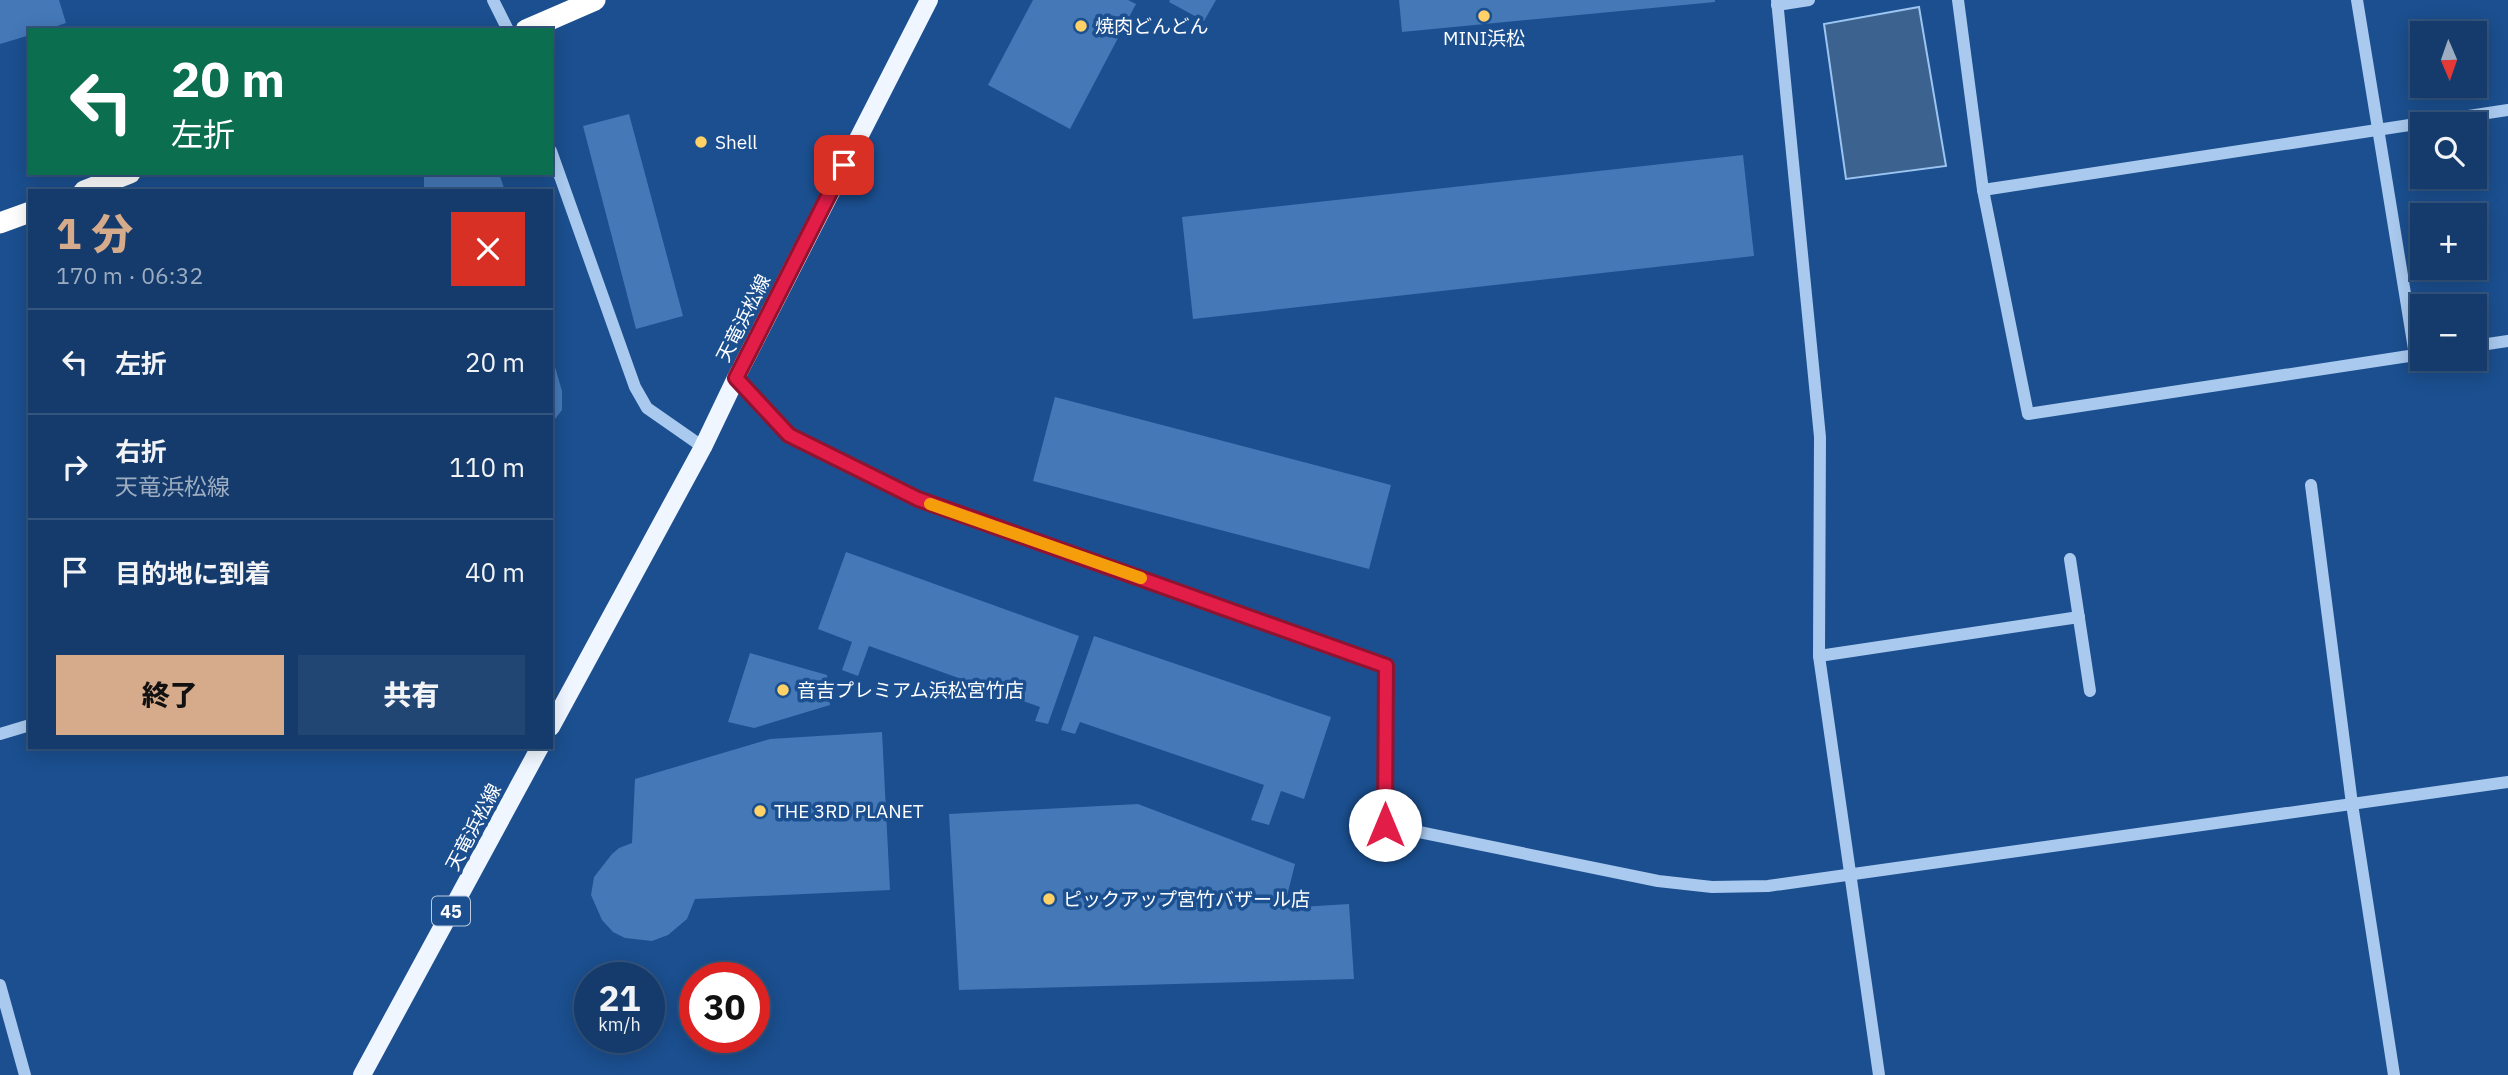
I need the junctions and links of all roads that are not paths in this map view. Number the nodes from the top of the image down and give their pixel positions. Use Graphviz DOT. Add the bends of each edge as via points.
graph roads {
  1 [pos="493,0"];
  2 [pos="595,0"];
  3 [pos="929,0"];
  4 [pos="1808,0"];
  5 [pos="1958,0"];
  6 [pos="2357,0"];
  7 [pos="1777,3"];
  8 [pos="507,28"];
  9 [pos="531,28"];
  10 [pos="2508,110"];
  11 [pos="2379,130"];
  12 [pos="553,156"];
  13 [pos="125,175"];
  14 [pos="89,189"];
  15 [pos="1983,190"];
  16 [pos="28,213"];
  17 [pos="0,223"];
  18 [pos="2410,308"];
  19 [pos="2508,341"];
  20 [pos="2487,344"];
  21 [pos="2410,355"];
  22 [pos="736,378"];
  23 [pos="703,447"];
  24 [pos="2311,485"];
  25 [pos="2070,559"];
  26 [pos="2079,617"];
  27 [pos="1819,656"];
  28 [pos="2090,691"];
  29 [pos="553,723"];
  30 [pos="28,726"];
  31 [pos="0,734"];
  32 [pos="539,749"];
  33 [pos="2508,782"];
  34 [pos="2352,804"];
  35 [pos="1850,874"];
  36 [pos="0,985"];
  37 [pos="25,1075"];
  38 [pos="362,1075"];
  39 [pos="1879,1075"];
  40 [pos="2394,1075"];
  1 -- 8 [label="street"];
  2 -- 9 [label="highway"];
  3 -- 22 [label="main road, 天竜浜松線"];
  4 -- 7 [label="street"];
  5 -- 15 [label="street"];
  6 -- 11 [label="street"];
  7 -- 27 [label="street" via="1820,437"];
  10 -- 11 [label="street"];
  11 -- 15 [label="street"];
  11 -- 18 [label="street"];
  12 -- 23 [label="street" via="635,387 647,408"];
  13 -- 14 [label="highway"];
  15 -- 21 [label="street" via="2028,414"];
  16 -- 17 [label="highway"];
  19 -- 20 [label="street"];
  22 -- 23 [label="main road, 天竜浜松線"];
  22 -- 35 [label="street" via="789,435 918,499 1386,666 1385,825 1658,881 1712,887 1768,886"];
  23 -- 29 [label="main road, 天竜浜松線"];
  24 -- 34 [label="street"];
  25 -- 26 [label="street"];
  26 -- 27 [label="street"];
  26 -- 28 [label="street"];
  27 -- 35 [label="street"];
  30 -- 31 [label="street"];
  32 -- 38 [label="main road, 天竜浜松線 / 45"];
  33 -- 34 [label="street"];
  34 -- 35 [label="street"];
  34 -- 40 [label="street"];
  35 -- 39 [label="street"];
  36 -- 37 [label="street"];
}
